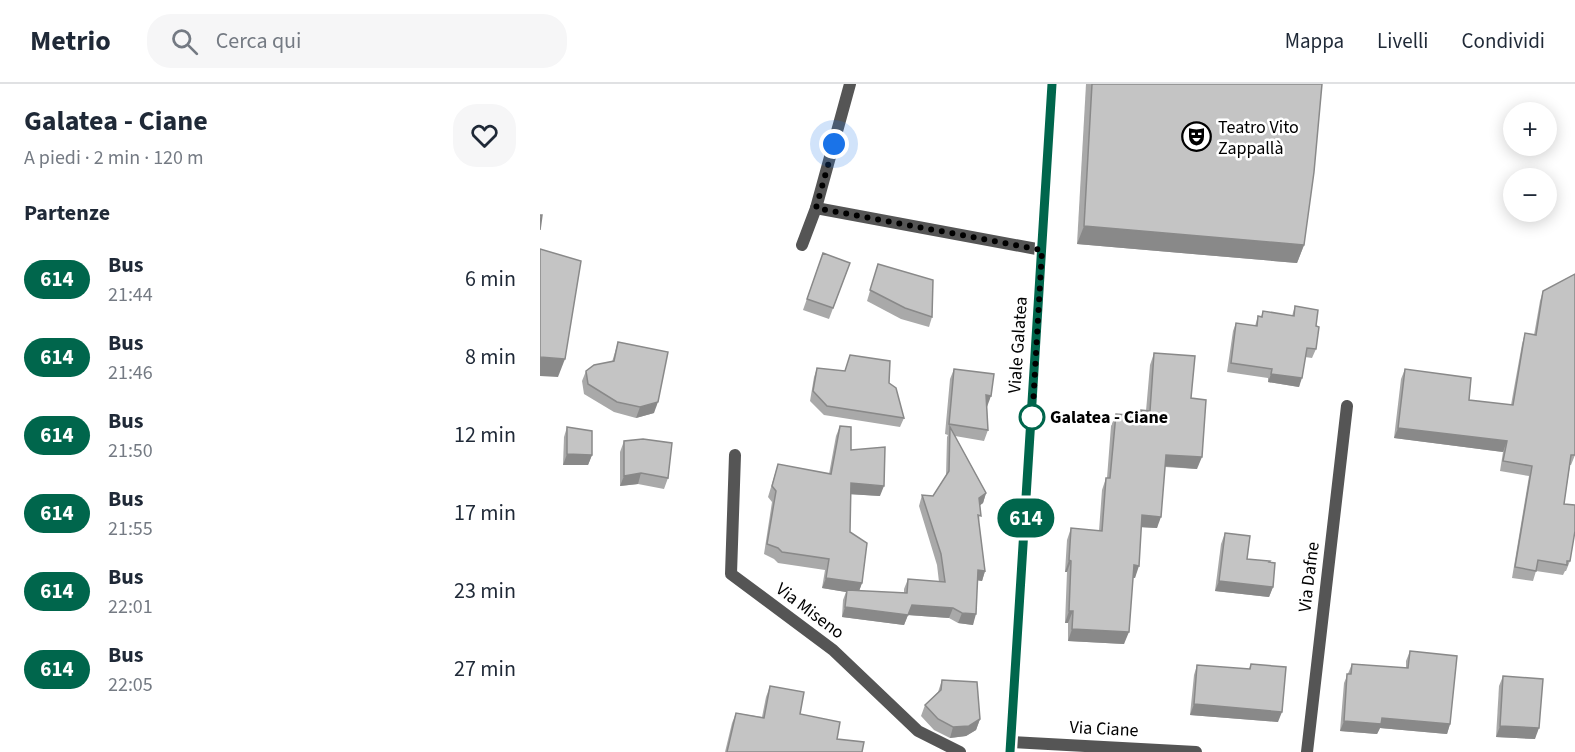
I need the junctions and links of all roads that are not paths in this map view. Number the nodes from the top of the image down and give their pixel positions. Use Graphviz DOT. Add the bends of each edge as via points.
graph roads {
  1 [pos="850,84"];
  2 [pos="1052,84"];
  3 [pos="816,208"];
  4 [pos="802,245"];
  5 [pos="1042,250"];
  6 [pos="1347,406"];
  7 [pos="735,455"];
  8 [pos="1010,747"];
  9 [pos="960,752"];
  10 [pos="1196,752"];
  11 [pos="1307,752"];
  1 -- 3 [label="street"];
  2 -- 5 [label="main road, Viale Galatea"];
  3 -- 4 [label="street"];
  3 -- 5 [label="street"];
  5 -- 8 [label="main road, Viale Galatea"];
  6 -- 11 [label="street, Via Dafne"];
  7 -- 9 [label="street, Via Miseno" via="731,574 833,650 918,731"];
  8 -- 10 [label="street, Via Ciane"];
}
